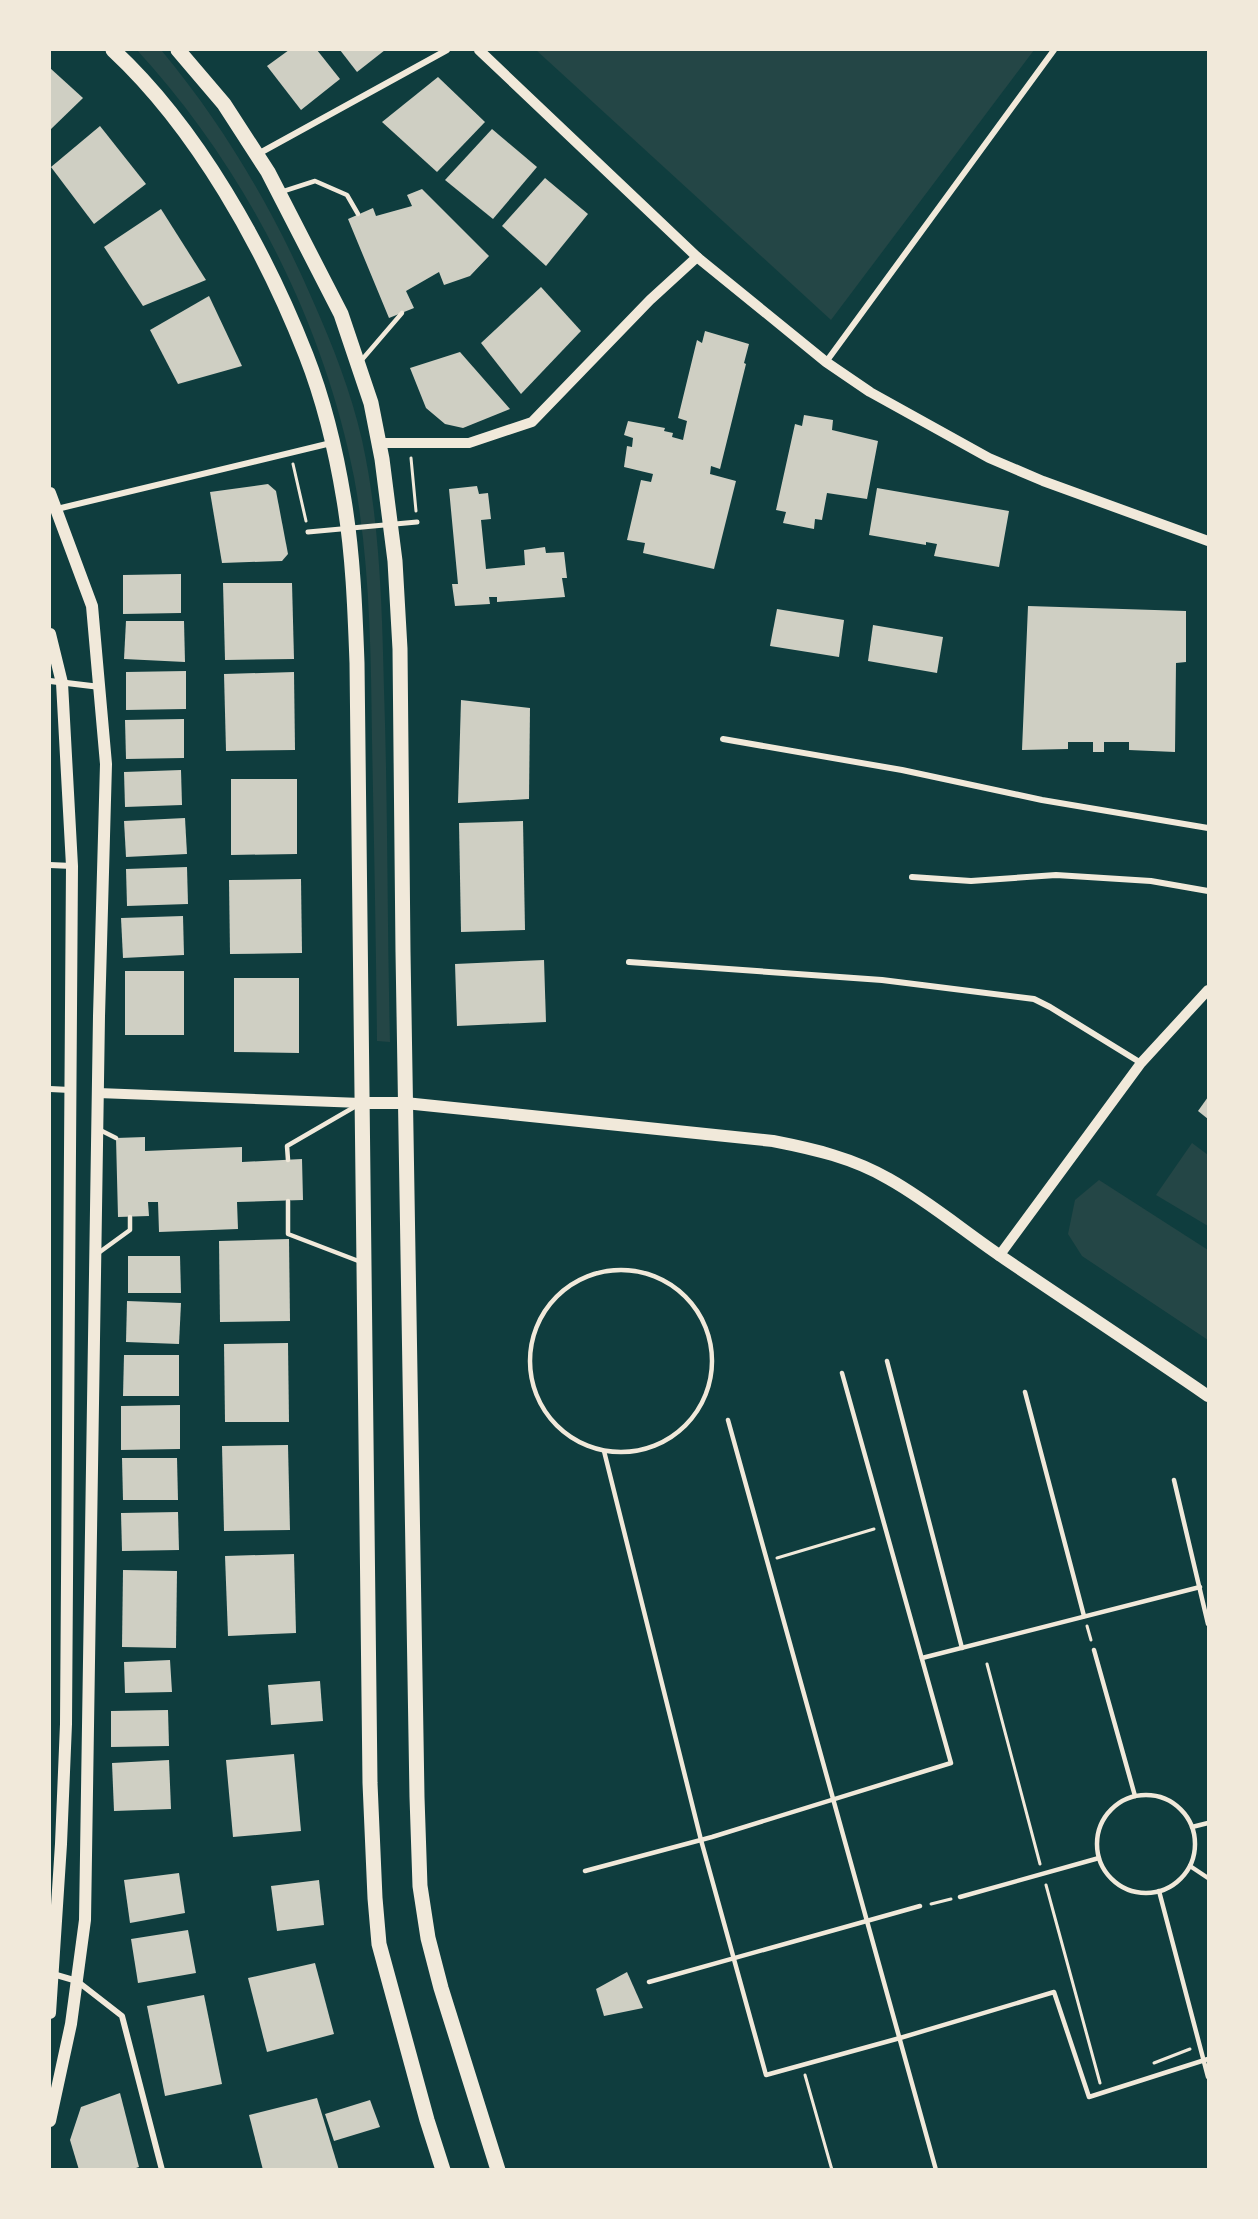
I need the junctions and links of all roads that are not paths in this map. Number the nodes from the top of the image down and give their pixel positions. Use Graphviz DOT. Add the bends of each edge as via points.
graph roads {
  1 [pos="113,50"];
  2 [pos="178,50"];
  3 [pos="447,50"];
  4 [pos="479,50"];
  5 [pos="1054,50"];
  6 [pos="257,154"];
  7 [pos="279,193"];
  8 [pos="358,214"];
  9 [pos="697,257"];
  10 [pos="402,313"];
  11 [pos="826,362"];
  12 [pos="358,364"];
  13 [pos="332,443"];
  14 [pos="379,443"];
  15 [pos="50,493"];
  16 [pos="57,509"];
  17 [pos="417,522"];
  18 [pos="308,532"];
  19 [pos="1209,541"];
  20 [pos="50,634"];
  21 [pos="56,682"];
  22 [pos="100,687"];
  23 [pos="723,739"];
  24 [pos="1209,828"];
  25 [pos="50,865"];
  26 [pos="72,866"];
  27 [pos="912,877"];
  28 [pos="1209,891"];
  29 [pos="629,962"];
  30 [pos="1209,990"];
  31 [pos="1141,1063"];
  32 [pos="50,1089"];
  33 [pos="70,1090"];
  34 [pos="98,1093"];
  35 [pos="361,1103"];
  36 [pos="405,1103"];
  37 [pos="97,1128"];
  38 [pos="116,1138"];
  39 [pos="288,1160"];
  40 [pos="288,1201"];
  41 [pos="130,1216"];
  42 [pos="96,1254"];
  43 [pos="999,1256"];
  44 [pos="363,1263"];
  45 [pos="887,1361"];
  46 [pos="842,1373"];
  47 [pos="1024,1392"];
  48 [pos="1209,1396"];
  49 [pos="728,1420"];
  50 [pos="604,1451"];
  51 [pos="1174,1480"];
  52 [pos="1200,1587"];
  53 [pos="1084,1616"];
  54 [pos="1209,1624"];
  55 [pos="962,1648"];
  56 [pos="1094,1650"];
  57 [pos="922,1658"];
  58 [pos="1136,1796"];
  59 [pos="833,1798"];
  60 [pos="1209,1822"];
  61 [pos="1192,1827"];
  62 [pos="701,1839"];
  63 [pos="1099,1858"];
  64 [pos="1190,1866"];
  65 [pos="585,1871"];
  66 [pos="1209,1878"];
  67 [pos="1159,1891"];
  68 [pos="960,1897"];
  69 [pos="920,1906"];
  70 [pos="867,1922"];
  71 [pos="734,1959"];
  72 [pos="53,1974"];
  73 [pos="77,1981"];
  74 [pos="649,1982"];
  75 [pos="50,2013"];
  76 [pos="900,2038"];
  77 [pos="1206,2060"];
  78 [pos="1209,2077"];
  79 [pos="50,2121"];
  80 [pos="162,2169"];
  81 [pos="443,2169"];
  82 [pos="498,2169"];
  83 [pos="936,2169"];
  1 -- 13 [label="main road" via="164,104 201,155 258,251 306,356"];
  2 -- 6 [label="main road" via="224,104"];
  3 -- 6 [label="street"];
  4 -- 9 [label="street"];
  5 -- 11 [label="street"];
  6 -- 7 [label="main road"];
  7 -- 8 [label="lane" via="315,180 347,195"];
  7 -- 12 [label="main road" via="341,314"];
  9 -- 11 [label="street"];
  9 -- 14 [label="street" via="532,422 469,443"];
  10 -- 12 [label="lane"];
  11 -- 19 [label="street" via="870,392 989,458"];
  12 -- 14 [label="main road"];
  13 -- 16 [label="street"];
  13 -- 35 [label="main road" via="352,562 357,652"];
  14 -- 36 [label="main road" via="395,561 400,649"];
  15 -- 16 [label="main road"];
  16 -- 22 [label="main road" via="93,606"];
  17 -- 18 [label="street"];
  20 -- 21 [label="main road"];
  21 -- 22 [label="street"];
  21 -- 26 [label="main road"];
  22 -- 34 [label="main road" via="106,764"];
  23 -- 24 [label="street"];
  25 -- 26 [label="street"];
  26 -- 33 [label="main road"];
  27 -- 28 [label="street" via="971,880 1056,875 1151,881"];
  29 -- 31 [label="street" via="882,980 1034,999"];
  30 -- 31 [label="street"];
  31 -- 43 [label="street"];
  32 -- 33 [label="street"];
  33 -- 72 [label="main road" via="66,1724"];
  34 -- 35 [label="street"];
  34 -- 37 [label="main road"];
  35 -- 36 [label="main road"];
  35 -- 39 [label="lane" via="287,1146"];
  35 -- 44 [label="main road"];
  36 -- 43 [label="main road" via="773,1142 823,1151 888,1178"];
  36 -- 82 [label="main road" via="420,1886 441,1988"];
  37 -- 38 [label="lane"];
  37 -- 42 [label="main road"];
  40 -- 44 [label="lane" via="288,1234"];
  41 -- 42 [label="lane" via="130,1230"];
  42 -- 73 [label="main road" via="85,1920"];
  43 -- 48 [label="main road"];
  44 -- 81 [label="main road" via="370,1783 379,1944"];
  45 -- 55 [label="lane"];
  46 -- 57 [label="lane"];
  47 -- 53 [label="lane"];
  49 -- 59 [label="lane"];
  50 -- 50 [label="lane" via="585,1446 560,1430 542,1407 532,1380 530,1350 538,1322 555,1298 578,1280 608,1270 639,1271 668,1282 692,1302 708,1329 713,1360 708,1391 693,1419 669,1440 642,1451"];
  50 -- 62 [label="lane"];
  51 -- 52 [label="lane"];
  52 -- 53 [label="lane"];
  52 -- 54 [label="lane"];
  53 -- 55 [label="lane"];
  55 -- 57 [label="lane"];
  56 -- 58 [label="lane"];
  57 -- 59 [label="lane" via="951,1763"];
  58 -- 61 [label="lane" via="1151,1794 1167,1799 1180,1807"];
  58 -- 63 [label="lane" via="1109,1812 1097,1842"];
  59 -- 62 [label="lane"];
  59 -- 70 [label="lane"];
  60 -- 61 [label="lane"];
  61 -- 64 [label="lane" via="1195,1851"];
  62 -- 65 [label="lane"];
  62 -- 71 [label="lane"];
  63 -- 67 [label="lane" via="1119,1885 1134,1892"];
  63 -- 68 [label="lane"];
  64 -- 66 [label="lane"];
  64 -- 67 [label="lane" via="1180,1880"];
  67 -- 77 [label="lane"];
  69 -- 70 [label="lane"];
  70 -- 71 [label="lane"];
  70 -- 76 [label="lane"];
  71 -- 74 [label="lane"];
  71 -- 76 [label="lane" via="766,2075"];
  72 -- 73 [label="street"];
  72 -- 75 [label="main road"];
  73 -- 79 [label="main road"];
  73 -- 80 [label="street" via="122,2016"];
  76 -- 77 [label="lane" via="1054,1992 1089,2097"];
  76 -- 83 [label="lane"];
  77 -- 78 [label="lane"];
}
